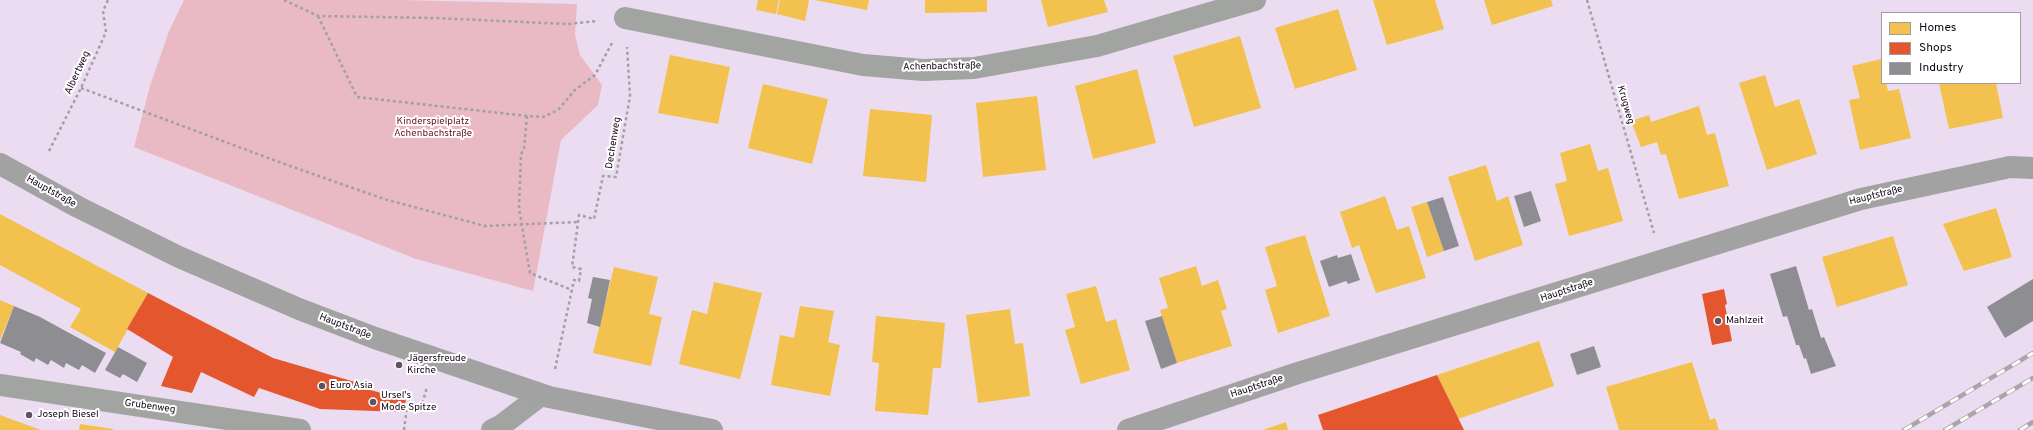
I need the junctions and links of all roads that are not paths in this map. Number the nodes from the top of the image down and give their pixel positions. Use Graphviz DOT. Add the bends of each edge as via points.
graph roads {
  1 [pos="1255,0"];
  2 [pos="625,18"];
  3 [pos="2033,156"];
  4 [pos="0,164"];
  5 [pos="2010,168"];
  6 [pos="2033,168"];
  7 [pos="0,385"];
  8 [pos="541,394"];
  9 [pos="300,430"];
  10 [pos="492,430"];
  11 [pos="712,430"];
  12 [pos="1128,430"];
  1 -- 2 [label="street, Achenbachstraße" via="1097,46 974,68 923,70 863,65"];
  3 -- 5 [label="main road, Hauptstraße"];
  4 -- 8 [label="main road, Hauptstraße" via="166,251 299,309 375,338"];
  5 -- 6 [label="main road, Hauptstraße"];
  5 -- 12 [label="main road, Hauptstraße" via="1861,199 1286,377"];
  7 -- 9 [label="street, Grubenweg"];
  8 -- 10 [label="street"];
  8 -- 11 [label="main road, Hauptstraße"];
}
